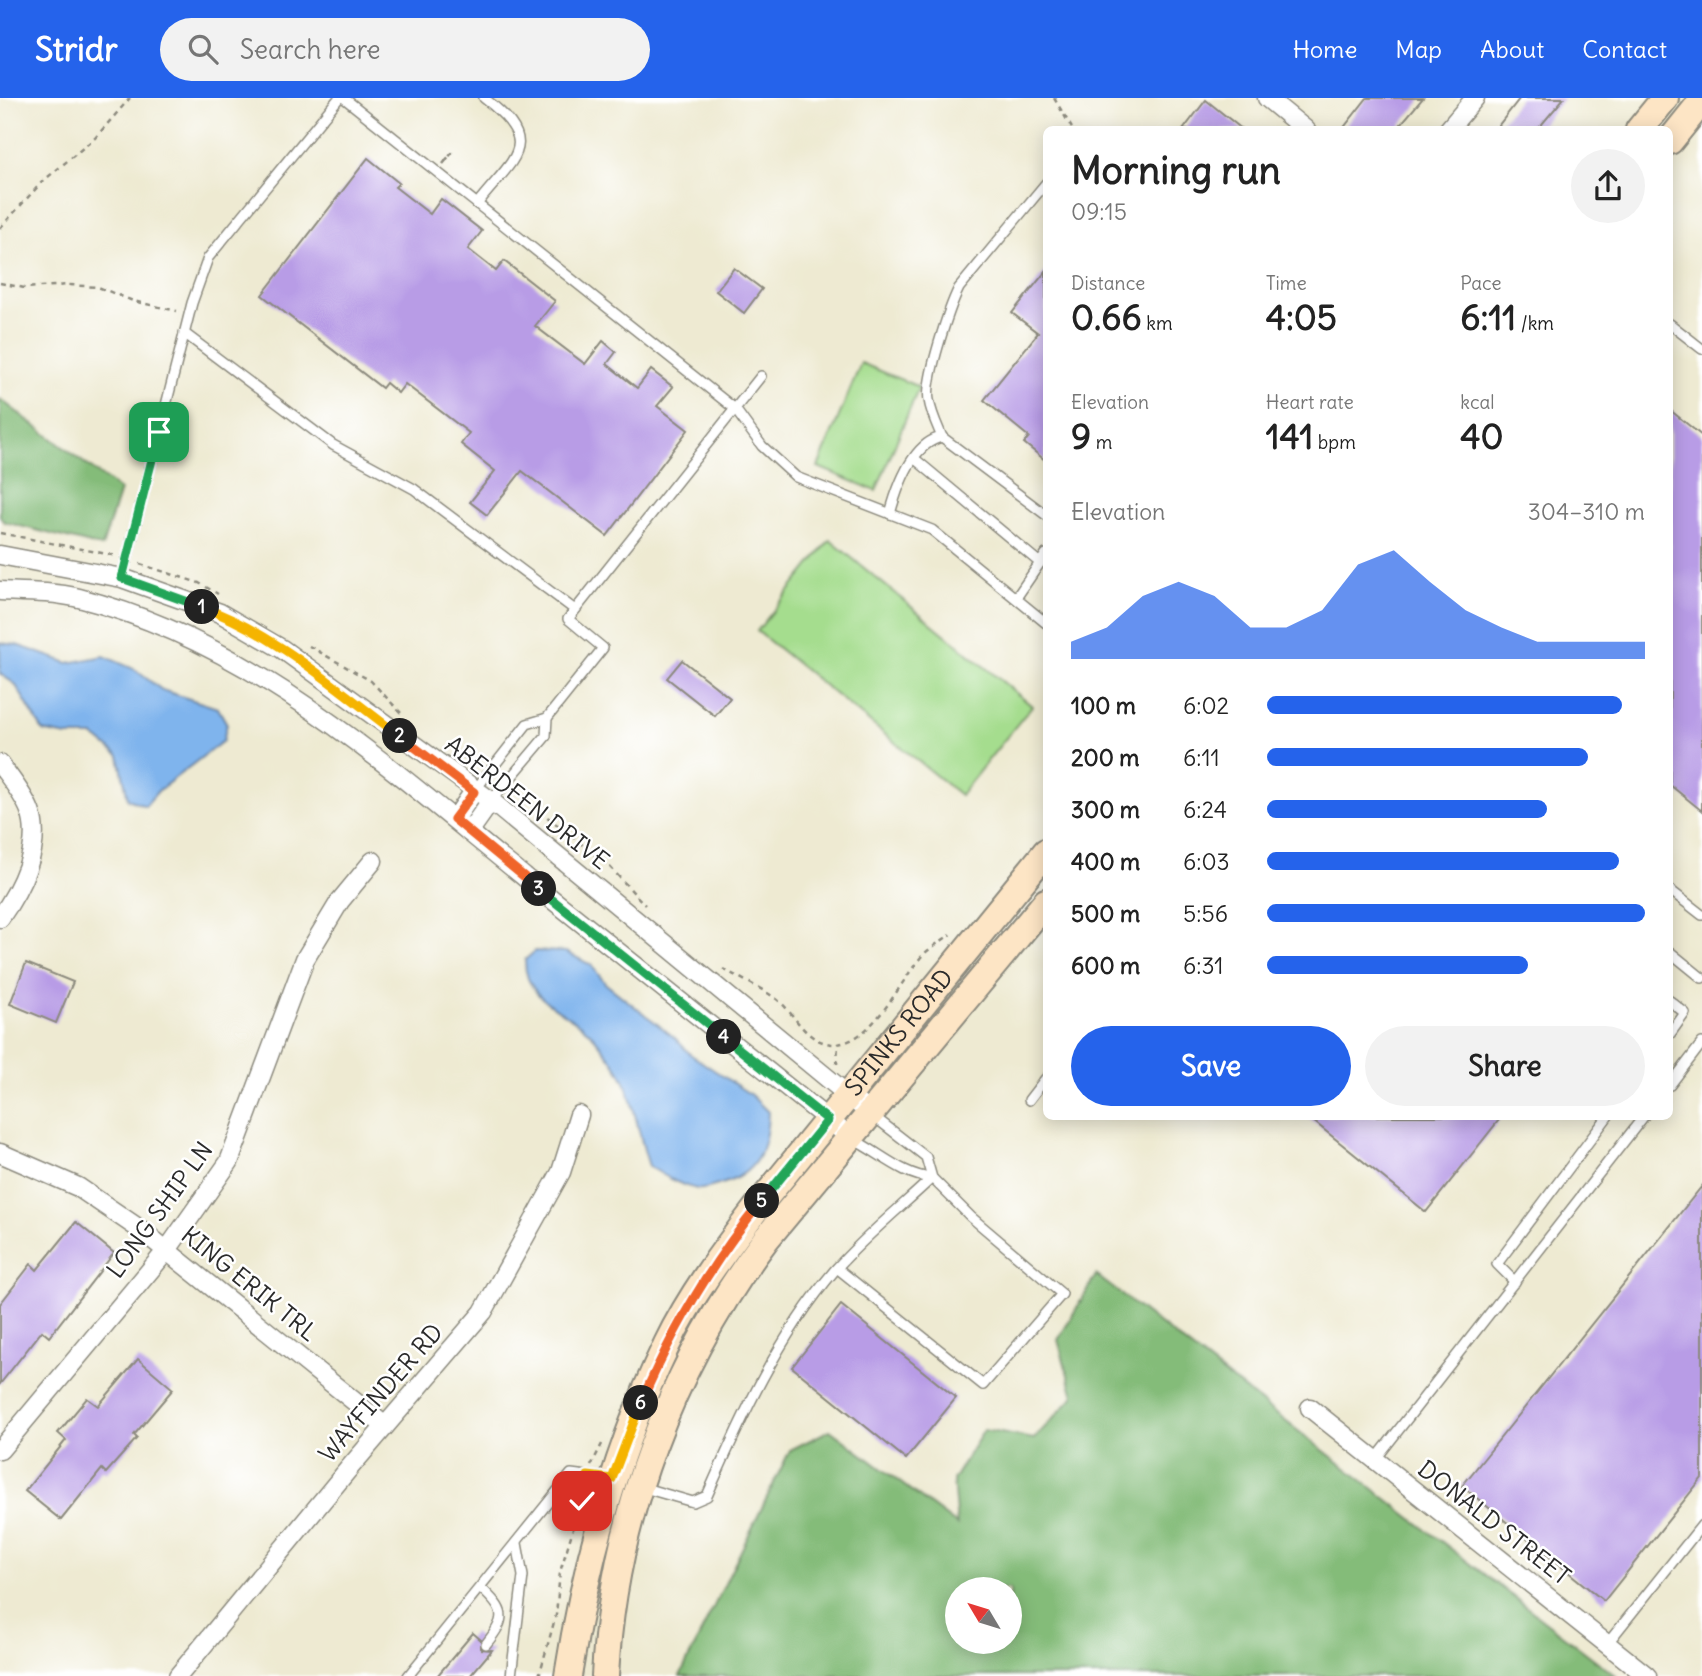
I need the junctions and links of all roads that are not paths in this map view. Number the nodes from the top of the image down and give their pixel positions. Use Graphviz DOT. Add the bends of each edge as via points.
graph roads {
  1 [pos="341,98"];
  2 [pos="484,98"];
  3 [pos="1267,98"];
  4 [pos="1475,98"];
  5 [pos="1665,98"];
  6 [pos="1702,101"];
  7 [pos="1301,126"];
  8 [pos="1451,126"];
  9 [pos="1642,126"];
  10 [pos="1673,137"];
  11 [pos="1043,187"];
  12 [pos="477,204"];
  13 [pos="1673,326"];
  14 [pos="184,333"];
  15 [pos="1702,349"];
  16 [pos="761,376"];
  17 [pos="735,409"];
  18 [pos="942,437"];
  19 [pos="915,460"];
  20 [pos="1043,513"];
  21 [pos="890,514"];
  22 [pos="0,555"];
  23 [pos="1043,558"];
  24 [pos="1040,563"];
  25 [pos="122,578"];
  26 [pos="0,591"];
  27 [pos="1016,598"];
  28 [pos="575,610"];
  29 [pos="1043,620"];
  30 [pos="547,718"];
  31 [pos="0,764"];
  32 [pos="474,792"];
  33 [pos="491,801"];
  34 [pos="454,819"];
  35 [pos="469,832"];
  36 [pos="1043,856"];
  37 [pos="373,861"];
  38 [pos="1673,892"];
  39 [pos="1043,906"];
  40 [pos="1702,915"];
  41 [pos="0,918"];
  42 [pos="1673,954"];
  43 [pos="1702,978"];
  44 [pos="1673,1003"];
  45 [pos="1673,1030"];
  46 [pos="1702,1043"];
  47 [pos="1673,1080"];
  48 [pos="1043,1082"];
  49 [pos="848,1095"];
  50 [pos="1029,1100"];
  51 [pos="871,1114"];
  52 [pos="579,1115"];
  53 [pos="828,1120"];
  54 [pos="1605,1120"];
  55 [pos="1641,1120"];
  56 [pos="851,1138"];
  57 [pos="0,1153"];
  58 [pos="932,1178"];
  59 [pos="167,1250"];
  60 [pos="837,1268"];
  61 [pos="1515,1282"];
  62 [pos="1310,1408"];
  63 [pos="385,1426"];
  64 [pos="0,1450"];
  65 [pos="1376,1460"];
  66 [pos="600,1478"];
  67 [pos="638,1486"];
  68 [pos="1702,1525"];
  69 [pos="517,1543"];
  70 [pos="481,1588"];
  71 [pos="486,1644"];
  72 [pos="1607,1644"];
  73 [pos="178,1676"];
  74 [pos="408,1676"];
  75 [pos="511,1676"];
  76 [pos="568,1676"];
  77 [pos="604,1676"];
  78 [pos="1647,1676"];
  1 -- 12 [label="lane"];
  1 -- 14 [label="lane" via="208,258"];
  2 -- 12 [label="lane" via="517,128 520,144"];
  3 -- 7 [label="street"];
  4 -- 8 [label="street"];
  5 -- 9 [label="main road"];
  6 -- 10 [label="main road"];
  11 -- 18 [label="lane" via="953,301 929,383 928,398"];
  12 -- 17 [label="lane"];
  13 -- 15 [label="lane"];
  14 -- 25 [label="lane"];
  14 -- 28 [label="lane" via="333,445 414,489"];
  16 -- 17 [label="lane"];
  17 -- 21 [label="lane" via="762,446 796,477"];
  17 -- 28 [label="lane"];
  18 -- 19 [label="lane" via="931,439"];
  18 -- 20 [label="lane"];
  19 -- 21 [label="lane" via="896,490"];
  19 -- 24 [label="lane"];
  21 -- 27 [label="lane" via="932,530"];
  22 -- 25 [label="street, ABERDEEN DRIVE"];
  23 -- 24 [label="lane"];
  24 -- 27 [label="lane"];
  25 -- 32 [label="street, ABERDEEN DRIVE" via="220,613 282,649"];
  26 -- 34 [label="street" via="77,598 135,616 208,648 283,688"];
  27 -- 29 [label="lane"];
  28 -- 30 [label="lane" via="568,619 603,648"];
  30 -- 32 [label="lane" via="527,724"];
  30 -- 33 [label="lane" via="546,736"];
  31 -- 41 [label="street" via="31,812 32,851 21,889"];
  32 -- 33 [label="street, ABERDEEN DRIVE"];
  32 -- 34 [label="street"];
  33 -- 35 [label="street"];
  33 -- 49 [label="street, ABERDEEN DRIVE"];
  34 -- 35 [label="street"];
  35 -- 53 [label="street"];
  36 -- 49 [label="main road, SPINKS ROAD"];
  37 -- 59 [label="street, LONG SHIP LN" via="340,901 305,959 229,1162"];
  38 -- 40 [label="lane"];
  39 -- 51 [label="main road, SPINKS ROAD"];
  42 -- 43 [label="lane"];
  44 -- 45 [label="lane" via="1685,1013"];
  46 -- 47 [label="lane"];
  48 -- 50 [label="lane"];
  49 -- 51 [label="street, ABERDEEN DRIVE"];
  49 -- 53 [label="main road, SPINKS ROAD"];
  51 -- 56 [label="main road, SPINKS ROAD"];
  51 -- 58 [label="lane" via="926,1157"];
  52 -- 63 [label="street, WAYFINDER RD" via="561,1172 482,1312"];
  53 -- 56 [label="street"];
  53 -- 66 [label="main road, SPINKS ROAD" via="716,1262 667,1342"];
  54 -- 61 [label="lane" via="1497,1264"];
  55 -- 61 [label="lane"];
  56 -- 58 [label="lane" via="880,1152 912,1177"];
  56 -- 67 [label="main road, SPINKS ROAD" via="741,1273 678,1382"];
  57 -- 59 [label="street, KING ERIK TRL" via="78,1187"];
  58 -- 60 [label="lane"];
  58 -- 60 [label="lane" via="1062,1294 983,1385"];
  59 -- 63 [label="street, KING ERIK TRL"];
  59 -- 64 [label="street, LONG SHIP LN"];
  60 -- 67 [label="lane" via="774,1357 707,1496 693,1502"];
  61 -- 65 [label="lane"];
  62 -- 65 [label="street, DONALD STREET"];
  63 -- 73 [label="street, WAYFINDER RD"];
  65 -- 72 [label="street, DONALD STREET"];
  66 -- 67 [label="main road"];
  66 -- 69 [label="lane" via="571,1474"];
  66 -- 76 [label="main road, SPINKS ROAD"];
  67 -- 77 [label="main road, SPINKS ROAD" via="619,1567"];
  68 -- 72 [label="lane"];
  69 -- 70 [label="lane"];
  69 -- 75 [label="lane" via="523,1576"];
  70 -- 71 [label="lane" via="502,1614 500,1626"];
  70 -- 74 [label="lane"];
  72 -- 78 [label="street, DONALD STREET"];
}
